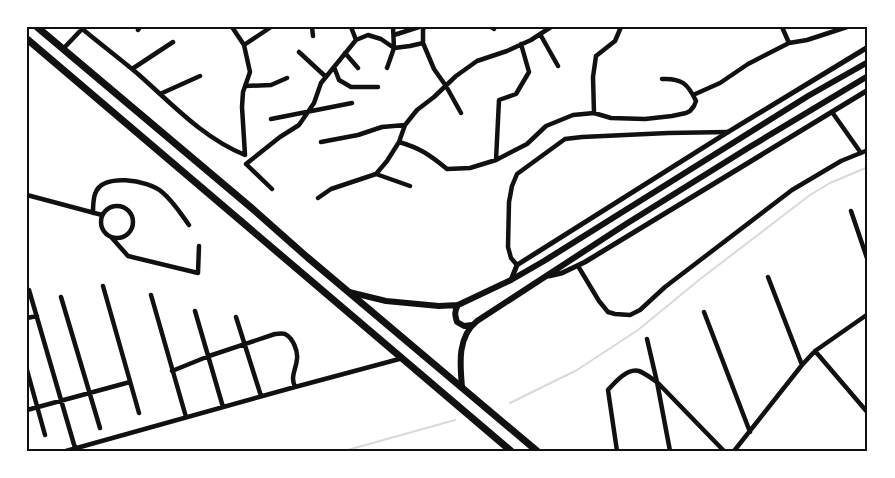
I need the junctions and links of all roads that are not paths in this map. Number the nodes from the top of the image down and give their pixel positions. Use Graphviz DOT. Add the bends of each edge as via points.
graph roads {
  1 [pos="37,27"];
  2 [pos="42,27"];
  3 [pos="232,27"];
  4 [pos="271,27"];
  5 [pos="312,27"];
  6 [pos="351,27"];
  7 [pos="393,27"];
  8 [pos="419,27"];
  9 [pos="425,27"];
  10 [pos="550,27"];
  11 [pos="621,27"];
  12 [pos="782,27"];
  13 [pos="847,27"];
  14 [pos="81,28"];
  15 [pos="540,34"];
  16 [pos="394,35"];
  17 [pos="313,36"];
  18 [pos="48,37"];
  19 [pos="27,39"];
  20 [pos="356,40"];
  21 [pos="172,42"];
  22 [pos="423,43"];
  23 [pos="521,44"];
  24 [pos="789,44"];
  25 [pos="244,45"];
  26 [pos="868,47"];
  27 [pos="394,48"];
  28 [pos="63,49"];
  29 [pos="299,52"];
  30 [pos="345,53"];
  31 [pos="868,62"];
  32 [pos="558,66"];
  33 [pos="334,67"];
  34 [pos="358,68"];
  35 [pos="387,68"];
  36 [pos="132,69"];
  37 [pos="200,76"];
  38 [pos="868,76"];
  39 [pos="326,77"];
  40 [pos="287,78"];
  41 [pos="662,79"];
  42 [pos="245,86"];
  43 [pos="446,86"];
  44 [pos="378,87"];
  45 [pos="868,90"];
  46 [pos="160,94"];
  47 [pos="693,95"];
  48 [pos="352,103"];
  49 [pos="309,111"];
  50 [pos="832,112"];
  51 [pos="461,113"];
  52 [pos="594,113"];
  53 [pos="271,119"];
  54 [pos="405,125"];
  55 [pos="728,132"];
  56 [pos="321,142"];
  57 [pos="399,142"];
  58 [pos="868,150"];
  59 [pos="861,153"];
  60 [pos="245,155"];
  61 [pos="496,160"];
  62 [pos="246,164"];
  63 [pos="376,174"];
  64 [pos="410,186"];
  65 [pos="272,189"];
  66 [pos="27,195"];
  67 [pos="318,198"];
  68 [pos="850,211"];
  69 [pos="93,213"];
  70 [pos="102,215"];
  71 [pos="189,225"];
  72 [pos="112,238"];
  73 [pos="199,246"];
  74 [pos="868,261"];
  75 [pos="517,265"];
  76 [pos="578,266"];
  77 [pos="545,277"];
  78 [pos="768,277"];
  79 [pos="511,280"];
  80 [pos="103,286"];
  81 [pos="29,290"];
  82 [pos="348,292"];
  83 [pos="151,296"];
  84 [pos="61,297"];
  85 [pos="458,305"];
  86 [pos="195,311"];
  87 [pos="704,312"];
  88 [pos="868,314"];
  89 [pos="37,316"];
  90 [pos="236,317"];
  91 [pos="27,318"];
  92 [pos="472,325"];
  93 [pos="647,339"];
  94 [pos="246,344"];
  95 [pos="815,351"];
  96 [pos="209,356"];
  97 [pos="403,358"];
  98 [pos="802,365"];
  99 [pos="27,370"];
  100 [pos="172,371"];
  101 [pos="130,382"];
  102 [pos="657,382"];
  103 [pos="295,387"];
  104 [pos="462,387"];
  105 [pos="90,393"];
  106 [pos="261,396"];
  107 [pos="61,400"];
  108 [pos="38,407"];
  109 [pos="223,407"];
  110 [pos="27,411"];
  111 [pos="139,413"];
  112 [pos="868,413"];
  113 [pos="186,417"];
  114 [pos="100,428"];
  115 [pos="750,432"];
  116 [pos="45,435"];
  117 [pos="93,444"];
  118 [pos="75,448"];
  119 [pos="66,451"];
  120 [pos="95,451"];
  121 [pos="511,451"];
  122 [pos="537,451"];
  123 [pos="617,451"];
  124 [pos="670,451"];
  125 [pos="724,451"];
  126 [pos="734,451"];
  1 -- 18 [label="main road"];
  2 -- 18 [label="main road"];
  3 -- 25 [label="street"];
  4 -- 25 [label="street"];
  5 -- 17 [label="street"];
  6 -- 20 [label="street"];
  7 -- 16 [label="street"];
  8 -- 16 [label="street"];
  9 -- 22 [label="street"];
  10 -- 15 [label="street"];
  11 -- 52 [label="street" via="615,41 596,56"];
  12 -- 24 [label="street"];
  13 -- 24 [label="street"];
  14 -- 28 [label="street"];
  14 -- 36 [label="street"];
  15 -- 23 [label="street"];
  15 -- 32 [label="street"];
  16 -- 27 [label="street"];
  18 -- 28 [label="main road"];
  19 -- 97 [label="main road"];
  20 -- 27 [label="street" via="368,35"];
  20 -- 30 [label="street"];
  21 -- 36 [label="street"];
  22 -- 27 [label="street"];
  22 -- 43 [label="street"];
  23 -- 43 [label="street" via="477,61"];
  23 -- 61 [label="street" via="529,72 516,94 499,100"];
  24 -- 47 [label="street"];
  25 -- 42 [label="street" via="250,72"];
  26 -- 55 [label="street"];
  27 -- 35 [label="street"];
  28 -- 82 [label="main road"];
  29 -- 39 [label="street"];
  30 -- 33 [label="street"];
  30 -- 34 [label="street"];
  31 -- 79 [label="main road"];
  33 -- 39 [label="street"];
  33 -- 44 [label="street" via="339,80 351,87"];
  36 -- 46 [label="street"];
  37 -- 46 [label="street"];
  38 -- 77 [label="main road"];
  39 -- 49 [label="street"];
  40 -- 42 [label="street" via="271,85"];
  41 -- 47 [label="street" via="679,81"];
  42 -- 60 [label="street"];
  43 -- 51 [label="street"];
  43 -- 54 [label="street"];
  45 -- 50 [label="street"];
  46 -- 60 [label="street" via="217,141"];
  47 -- 52 [label="street" via="694,106 686,113 672,116 611,118"];
  48 -- 49 [label="street"];
  49 -- 53 [label="street"];
  49 -- 62 [label="street" via="299,125"];
  50 -- 59 [label="street"];
  50 -- 76 [label="street"];
  52 -- 61 [label="street" via="573,115 546,126 527,144"];
  54 -- 56 [label="street"];
  54 -- 57 [label="street"];
  55 -- 75 [label="street"];
  55 -- 75 [label="street" via="565,139 517,174 512,186 508,248"];
  57 -- 61 [label="street" via="417,147 447,169 470,168"];
  57 -- 63 [label="street"];
  58 -- 59 [label="street"];
  59 -- 76 [label="street" via="792,190 630,315 608,312"];
  60 -- 62 [label="street"];
  62 -- 65 [label="street"];
  63 -- 64 [label="street"];
  63 -- 67 [label="street" via="331,189"];
  66 -- 69 [label="street"];
  68 -- 74 [label="street"];
  69 -- 70 [label="street"];
  69 -- 71 [label="street" via="99,188 110,182 133,180 162,192"];
  70 -- 72 [label="street" via="101,226"];
  70 -- 72 [label="street" via="109,207 120,205 132,214 134,225 128,235"];
  72 -- 73 [label="street" via="128,256 198,273"];
  75 -- 79 [label="street"];
  76 -- 77 [label="street"];
  77 -- 92 [label="main road"];
  78 -- 98 [label="street"];
  79 -- 85 [label="main road"];
  80 -- 101 [label="street"];
  81 -- 89 [label="street"];
  82 -- 85 [label="main road" via="386,301"];
  82 -- 104 [label="main road"];
  83 -- 100 [label="street"];
  84 -- 105 [label="street"];
  85 -- 92 [label="main road" via="457,322"];
  86 -- 96 [label="street"];
  87 -- 115 [label="street"];
  88 -- 95 [label="street"];
  89 -- 91 [label="street"];
  89 -- 107 [label="street"];
  90 -- 94 [label="street"];
  92 -- 104 [label="main road" via="461,347"];
  93 -- 102 [label="street"];
  94 -- 96 [label="street"];
  94 -- 103 [label="street" via="275,334 291,339 297,358 292,381"];
  94 -- 106 [label="street"];
  95 -- 98 [label="street"];
  95 -- 112 [label="street"];
  96 -- 100 [label="street"];
  96 -- 109 [label="street"];
  97 -- 103 [label="street"];
  97 -- 121 [label="main road"];
  98 -- 115 [label="street"];
  99 -- 108 [label="street"];
  100 -- 113 [label="street"];
  101 -- 105 [label="street"];
  101 -- 111 [label="street"];
  102 -- 123 [label="street" via="638,371 630,372 609,390"];
  102 -- 124 [label="street"];
  102 -- 125 [label="street"];
  103 -- 106 [label="street"];
  104 -- 122 [label="main road"];
  105 -- 107 [label="street"];
  105 -- 114 [label="street"];
  106 -- 109 [label="street"];
  107 -- 108 [label="street"];
  107 -- 118 [label="street"];
  108 -- 110 [label="street"];
  108 -- 116 [label="street"];
  109 -- 113 [label="street"];
  113 -- 117 [label="street"];
  115 -- 126 [label="street"];
  117 -- 118 [label="street"];
  117 -- 120 [label="street"];
  118 -- 119 [label="street"];
}
